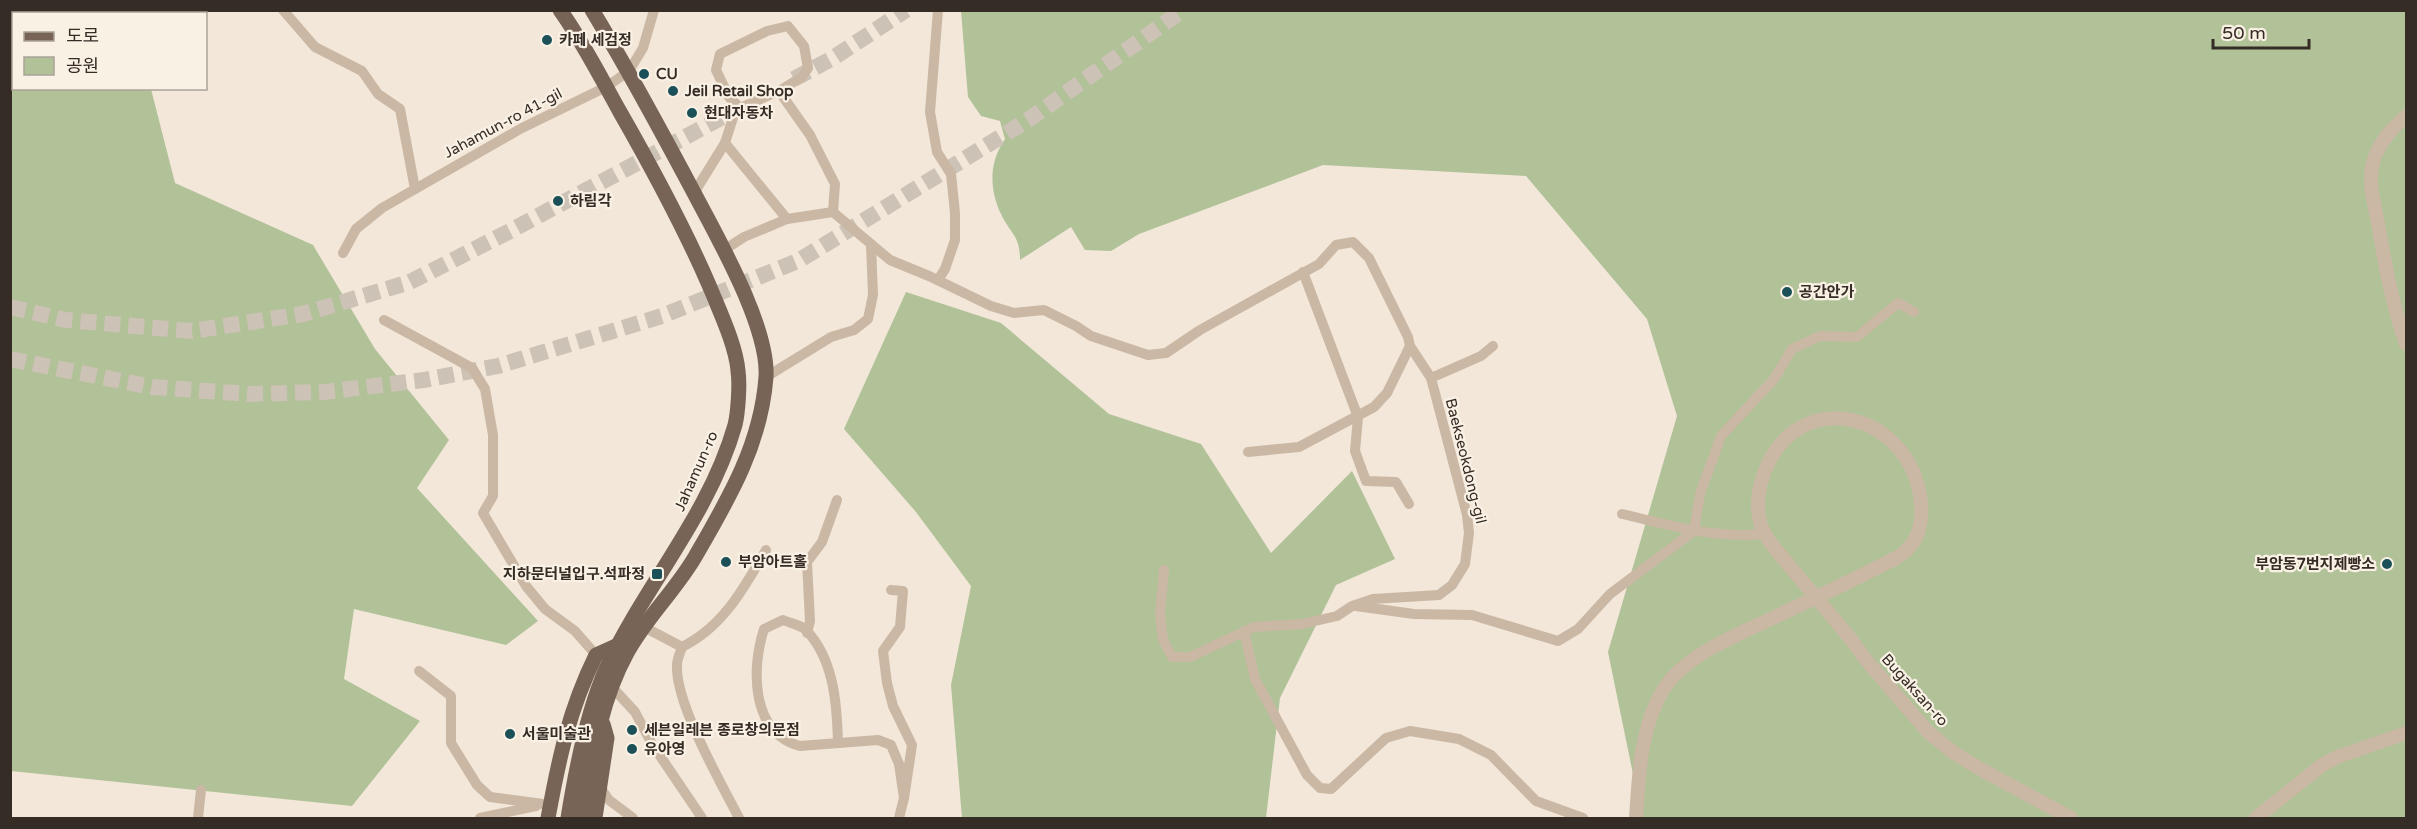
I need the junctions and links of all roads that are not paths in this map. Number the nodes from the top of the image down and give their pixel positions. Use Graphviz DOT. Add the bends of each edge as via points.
graph roads {
  1 [pos="283,10"];
  2 [pos="560,10"];
  3 [pos="592,10"];
  4 [pos="654,10"];
  5 [pos="938,10"];
  6 [pos="629,71"];
  7 [pos="606,87"];
  8 [pos="779,91"];
  9 [pos="737,105"];
  10 [pos="2406,116"];
  11 [pos="725,143"];
  12 [pos="415,189"];
  13 [pos="694,193"];
  14 [pos="833,212"];
  15 [pos="787,219"];
  16 [pos="871,244"];
  17 [pos="724,250"];
  18 [pos="343,253"];
  19 [pos="1303,272"];
  20 [pos="938,280"];
  21 [pos="1914,312"];
  22 [pos="384,320"];
  23 [pos="2406,344"];
  24 [pos="1410,346"];
  25 [pos="1493,346"];
  26 [pos="766,376"];
  27 [pos="1431,378"];
  28 [pos="1359,417"];
  29 [pos="1248,452"];
  30 [pos="837,500"];
  31 [pos="1409,504"];
  32 [pos="1622,514"];
  33 [pos="1694,531"];
  34 [pos="1765,534"];
  35 [pos="766,550"];
  36 [pos="1164,570"];
  37 [pos="891,590"];
  38 [pos="1352,606"];
  39 [pos="644,627"];
  40 [pos="1244,631"];
  41 [pos="807,633"];
  42 [pos="618,645"];
  43 [pos="682,647"];
  44 [pos="596,654"];
  45 [pos="419,671"];
  46 [pos="612,687"];
  47 [pos="602,717"];
  48 [pos="2406,733"];
  49 [pos="838,743"];
  50 [pos="201,790"];
  51 [pos="598,794"];
  52 [pos="904,798"];
  53 [pos="547,809"];
  54 [pos="198,819"];
  55 [pos="480,819"];
  56 [pos="568,819"];
  57 [pos="582,819"];
  58 [pos="595,819"];
  59 [pos="601,819"];
  60 [pos="633,819"];
  61 [pos="702,819"];
  62 [pos="738,819"];
  63 [pos="899,819"];
  64 [pos="1583,819"];
  65 [pos="1636,819"];
  66 [pos="2071,819"];
  67 [pos="2256,819"];
  1 -- 12 [label="street" via="315,47 362,71 378,94 400,109"];
  2 -- 7 [label="main road, Jahamun-ro"];
  3 -- 6 [label="main road"];
  4 -- 6 [label="street" via="643,48"];
  5 -- 20 [label="street" via="930,112 937,152 951,174 956,213 955,240"];
  6 -- 7 [label="street, Jahamun-ro 41-gil"];
  6 -- 13 [label="main road"];
  7 -- 12 [label="street, Jahamun-ro 41-gil" via="522,128"];
  7 -- 42 [label="main road, Jahamun-ro" via="692,247 724,320 738,371 736,422 723,460 690,529"];
  8 -- 9 [label="street" via="740,108"];
  8 -- 9 [label="street" via="802,77 808,68 804,46 788,26 767,31 720,54 716,70"];
  8 -- 14 [label="street" via="810,135 835,184"];
  9 -- 11 [label="street"];
  10 -- 23 [label="street" via="2380,144 2370,174 2386,276"];
  11 -- 13 [label="street"];
  11 -- 15 [label="street"];
  12 -- 18 [label="street, Jahamun-ro 41-gil" via="382,207 356,229"];
  13 -- 17 [label="main road"];
  14 -- 15 [label="street"];
  14 -- 16 [label="street, Baekseokdong-gil"];
  15 -- 17 [label="street"];
  16 -- 20 [label="street, Baekseokdong-gil" via="890,260"];
  16 -- 26 [label="street" via="873,295 868,319"];
  17 -- 26 [label="main road" via="758,329 765,352"];
  19 -- 20 [label="street, Baekseokdong-gil" via="1166,353 1148,355 1091,336 1044,310 1014,313"];
  19 -- 24 [label="street, Baekseokdong-gil" via="1319,264 1336,245 1353,242 1369,258"];
  19 -- 28 [label="street"];
  21 -- 33 [label="street" via="1898,303 1857,337 1820,336 1792,349 1774,379 1721,436 1700,494"];
  22 -- 44 [label="street" via="471,368 485,389 493,435 493,496 483,513 514,567 545,609 575,631"];
  24 -- 27 [label="street, Baekseokdong-gil"];
  24 -- 28 [label="street" via="1387,393"];
  25 -- 27 [label="street" via="1481,356"];
  26 -- 39 [label="main road" via="757,424 736,487 689,567"];
  27 -- 38 [label="street, Baekseokdong-gil" via="1467,515 1465,564 1452,585 1439,595 1372,599"];
  28 -- 29 [label="street" via="1299,447"];
  28 -- 31 [label="street" via="1355,451 1366,482 1396,482"];
  30 -- 41 [label="street" via="822,542 807,562"];
  32 -- 33 [label="street"];
  33 -- 34 [label="street"];
  33 -- 38 [label="street" via="1610,594 1578,628 1558,641 1472,615 1414,614"];
  34 -- 65 [label="street, Bugaksan-ro" via="1758,502 1764,472 1776,449 1811,422 1851,420 1880,430 1908,459 1916,475 1922,523 1905,553 1694,659 1670,681 1645,735"];
  34 -- 66 [label="street, Bugaksan-ro, bridge" via="1928,732 1982,771"];
  35 -- 43 [label="street" via="727,612 698,639"];
  36 -- 40 [label="street, Baekseokdong-gil" via="1160,614 1163,640 1173,657 1190,657"];
  37 -- 52 [label="street" via="903,591 900,627 883,651 893,706 912,745"];
  38 -- 40 [label="street, Baekseokdong-gil" via="1325,619"];
  39 -- 43 [label="street"];
  39 -- 46 [label="main road"];
  40 -- 64 [label="street" via="1255,679 1307,775 1320,788 1331,789 1386,738 1410,731 1459,739 1491,755 1536,801"];
  41 -- 49 [label="street" via="822,652 828,670"];
  41 -- 49 [label="street" via="783,620 764,629 757,650 762,716 789,743"];
  42 -- 44 [label="main road"];
  42 -- 56 [label="main road, Jahamun-ro" via="594,708"];
  43 -- 62 [label="street" via="677,664 682,695"];
  44 -- 53 [label="main road" via="563,739"];
  45 -- 53 [label="street" via="451,696 451,743 477,785 490,797"];
  46 -- 47 [label="main road"];
  46 -- 61 [label="street" via="635,712"];
  47 -- 51 [label="main road" via="607,738"];
  47 -- 57 [label="main road"];
  48 -- 67 [label="street" via="2322,765"];
  49 -- 52 [label="street" via="878,740 891,745 899,764"];
  50 -- 54 [label="street"];
  51 -- 58 [label="main road"];
  51 -- 59 [label="street"];
  51 -- 60 [label="street"];
  52 -- 63 [label="street"];
  53 -- 55 [label="street"];
}
